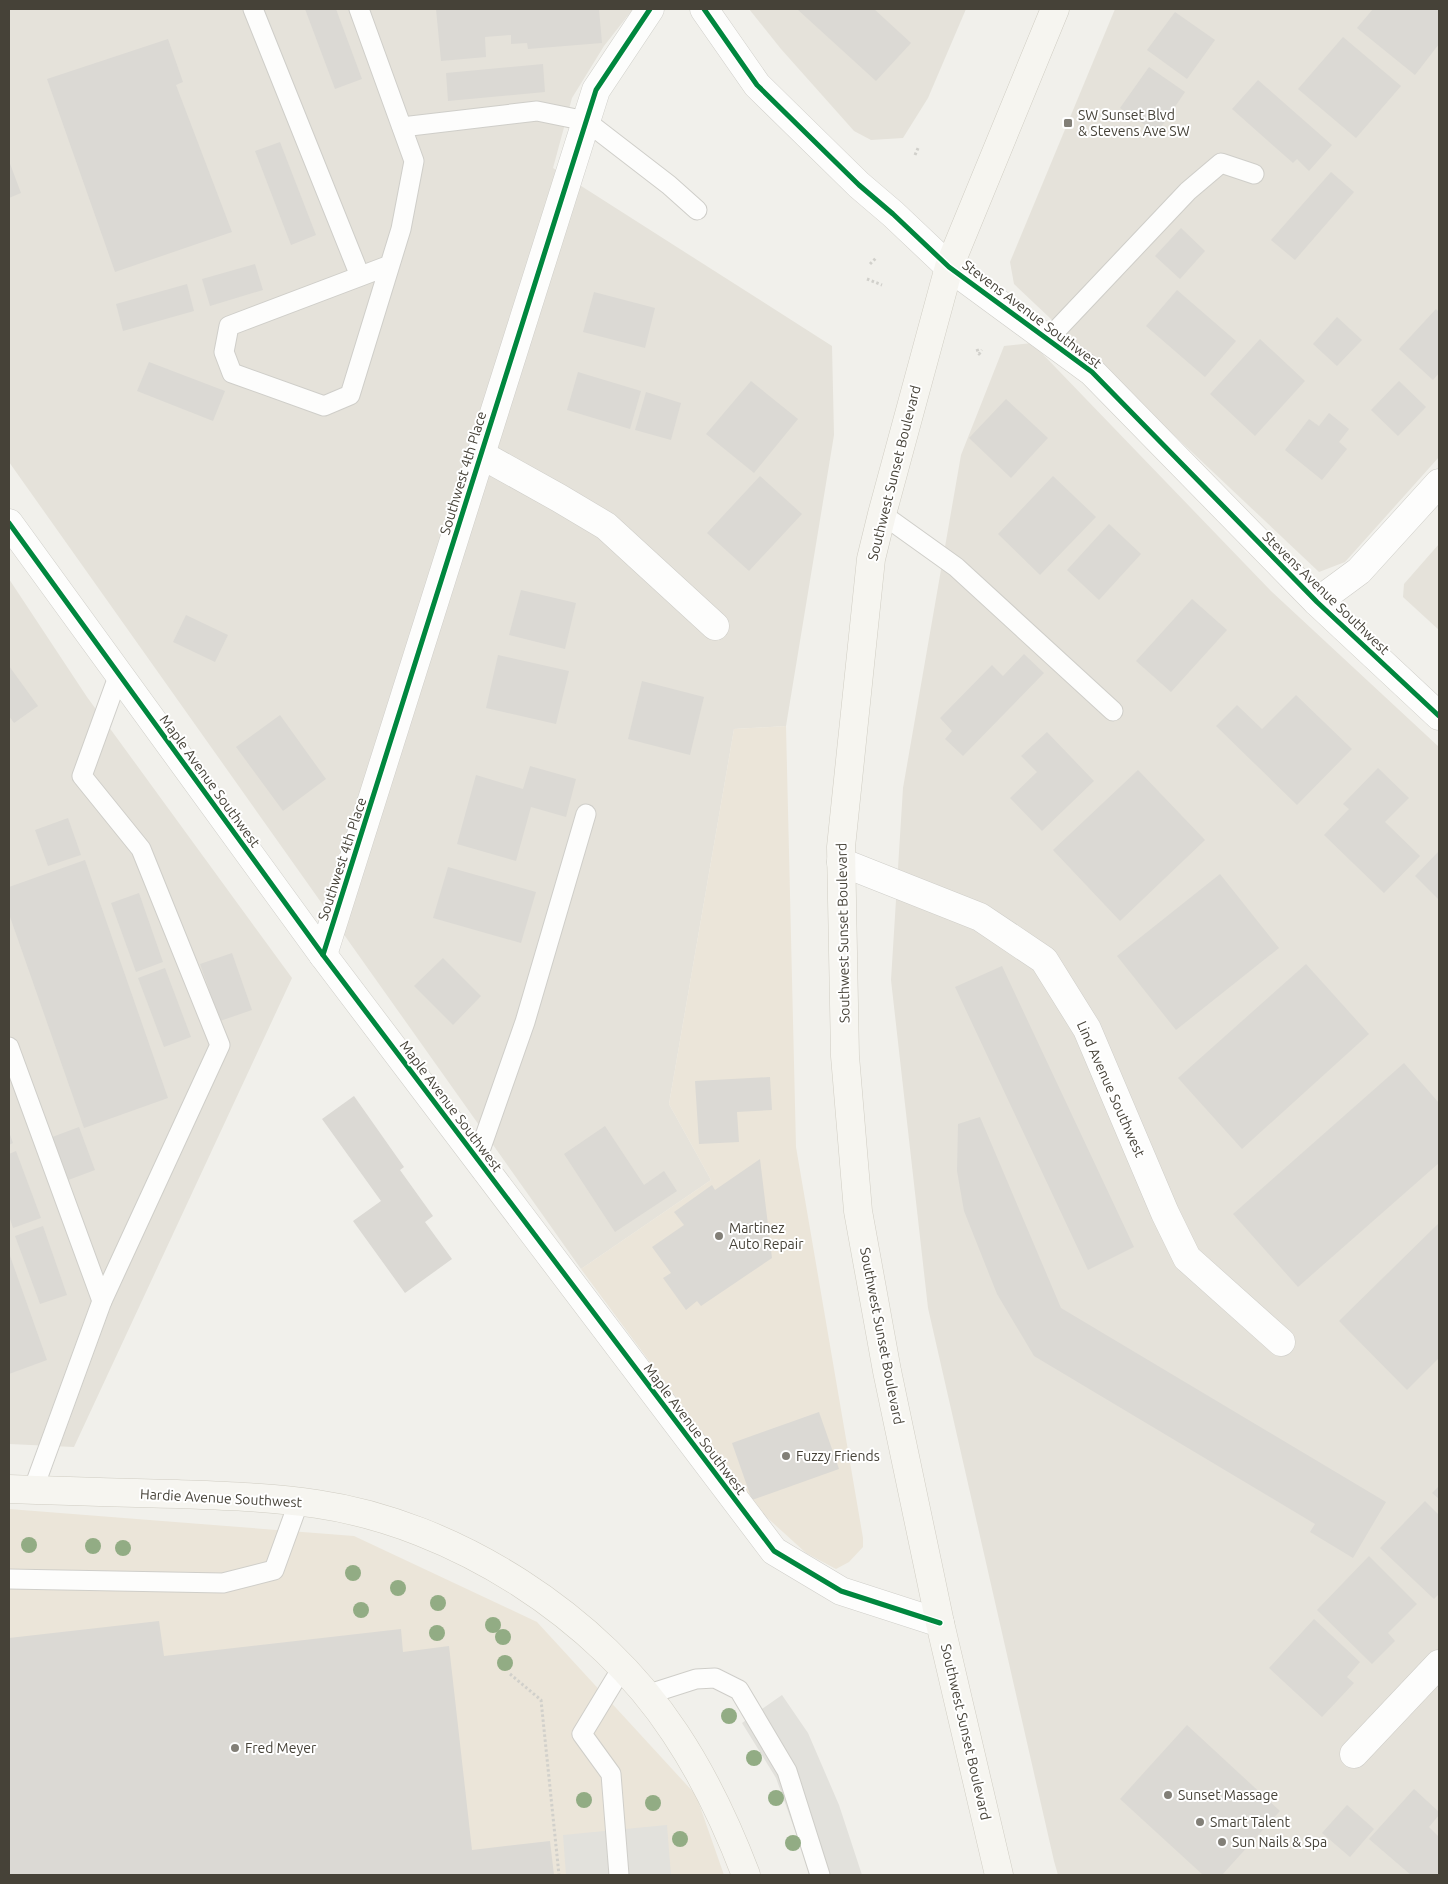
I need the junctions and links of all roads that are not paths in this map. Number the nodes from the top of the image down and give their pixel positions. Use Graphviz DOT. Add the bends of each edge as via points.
graph roads {
  1 [pos="253,9"];
  2 [pos="359,9"];
  3 [pos="650,9"];
  4 [pos="704,9"];
  5 [pos="1055,9"];
  6 [pos="586,121"];
  7 [pos="402,127"];
  8 [pos="1254,174"];
  9 [pos="697,210"];
  10 [pos="390,265"];
  11 [pos="949,267"];
  12 [pos="360,276"];
  13 [pos="1048,339"];
  14 [pos="480,454"];
  15 [pos="1439,483"];
  16 [pos="882,514"];
  17 [pos="9,523"];
  18 [pos="1316,602"];
  19 [pos="715,626"];
  20 [pos="119,674"];
  21 [pos="1113,711"];
  22 [pos="1439,716"];
  23 [pos="586,814"];
  24 [pos="841,862"];
  25 [pos="323,956"];
  26 [pos="9,1047"];
  27 [pos="476,1159"];
  28 [pos="102,1301"];
  29 [pos="1281,1342"];
  30 [pos="21,1489"];
  31 [pos="299,1501"];
  32 [pos="9,1579"];
  33 [pos="940,1623"];
  34 [pos="1439,1664"];
  35 [pos="622,1668"];
  36 [pos="646,1695"];
  37 [pos="1354,1754"];
  38 [pos="619,1875"];
  39 [pos="746,1875"];
  40 [pos="820,1875"];
  41 [pos="999,1875"];
  1 -- 12 [label="lane"];
  2 -- 7 [label="lane"];
  3 -- 6 [label="street, Southwest 4th Place" via="596,90"];
  4 -- 11 [label="street, Stevens Avenue Southwest" via="758,85 858,185"];
  5 -- 11 [label="main road, Southwest Sunset Boulevard"];
  6 -- 7 [label="lane" via="537,111"];
  6 -- 9 [label="lane"];
  6 -- 14 [label="street, Southwest 4th Place"];
  7 -- 10 [label="lane" via="414,161 401,229"];
  8 -- 13 [label="lane" via="1221,163 1188,191"];
  10 -- 12 [label="lane"];
  10 -- 12 [label="lane" via="350,395 324,406 232,373 224,352 229,326"];
  11 -- 13 [label="street, Stevens Avenue Southwest"];
  11 -- 16 [label="main road, Southwest Sunset Boulevard"];
  13 -- 18 [label="street, Stevens Avenue Southwest" via="1092,372"];
  14 -- 19 [label="street" via="606,526"];
  14 -- 25 [label="street, Southwest 4th Place"];
  15 -- 18 [label="street" via="1359,570"];
  16 -- 21 [label="lane" via="956,567"];
  16 -- 24 [label="main road, Southwest Sunset Boulevard" via="871,559"];
  17 -- 20 [label="street, Maple Avenue Southwest"];
  18 -- 22 [label="street, Stevens Avenue Southwest"];
  20 -- 25 [label="street, Maple Avenue Southwest"];
  20 -- 28 [label="lane" via="82,776 141,849 220,1045"];
  23 -- 27 [label="lane" via="526,1022"];
  24 -- 29 [label="street, Lind Avenue Southwest" via="980,917 1044,960 1086,1029 1187,1258"];
  24 -- 33 [label="main road, Southwest Sunset Boulevard" via="845,1056 858,1210 887,1371"];
  25 -- 27 [label="street, Maple Avenue Southwest"];
  26 -- 28 [label="lane"];
  27 -- 33 [label="street, Maple Avenue Southwest" via="774,1551 841,1591"];
  28 -- 30 [label="lane"];
  30 -- 31 [label="main road, Hardie Avenue Southwest" via="267,1497"];
  31 -- 32 [label="lane" via="274,1570 223,1583"];
  31 -- 35 [label="main road, Hardie Avenue Southwest" via="373,1516 473,1556 519,1582 564,1614"];
  33 -- 41 [label="main road, Southwest Sunset Boulevard"];
  34 -- 37 [label="street"];
  35 -- 36 [label="main road, Hardie Avenue Southwest"];
  35 -- 38 [label="lane" via="582,1734 610,1774"];
  36 -- 39 [label="main road, Hardie Avenue Southwest" via="674,1731 702,1777 727,1825"];
  36 -- 40 [label="lane" via="696,1679 715,1678 740,1690 787,1771"];
}
